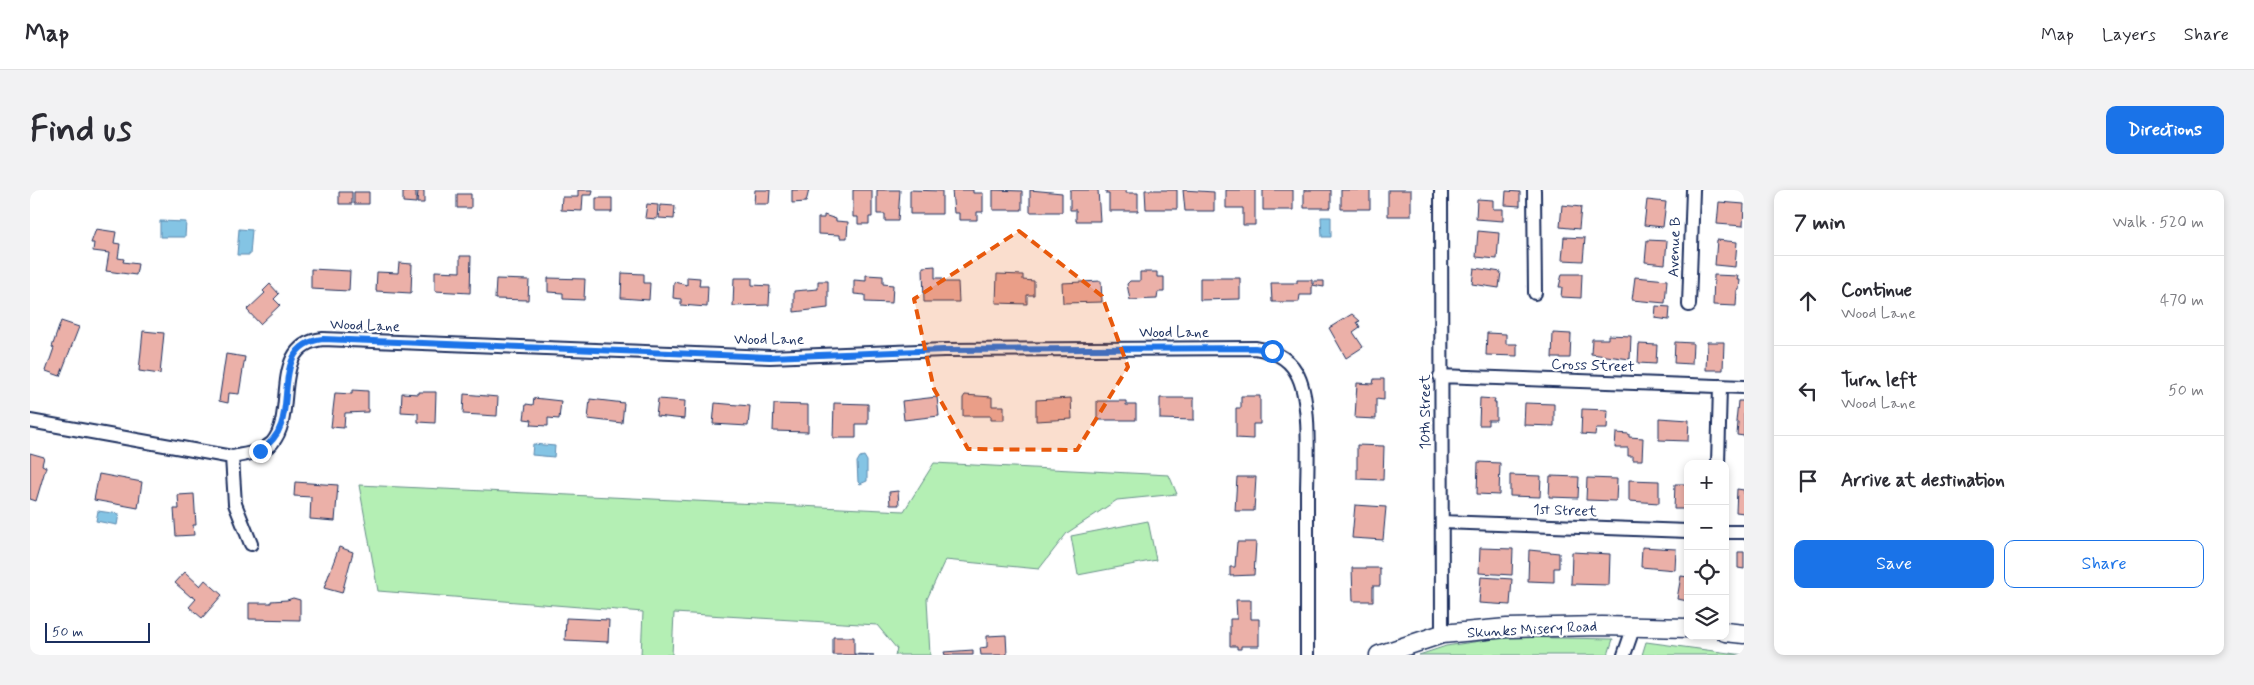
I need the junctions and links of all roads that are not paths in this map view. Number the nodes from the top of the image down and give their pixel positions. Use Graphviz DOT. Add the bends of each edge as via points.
graph roads {
  1 [pos="1441,190"];
  2 [pos="1534,190"];
  3 [pos="1692,190"];
  4 [pos="1535,293"];
  5 [pos="1689,305"];
  6 [pos="1440,376"];
  7 [pos="1720,386"];
  8 [pos="1744,387"];
  9 [pos="30,421"];
  10 [pos="232,457"];
  11 [pos="1718,460"];
  12 [pos="1442,522"];
  13 [pos="1684,531"];
  14 [pos="1729,532"];
  15 [pos="1744,532"];
  16 [pos="251,544"];
  17 [pos="1634,626"];
  18 [pos="1684,628"];
  19 [pos="1729,632"];
  20 [pos="1442,634"];
  21 [pos="1744,634"];
  22 [pos="1307,655"];
  23 [pos="1379,655"];
  24 [pos="1624,655"];
  1 -- 6 [label="street, 10th Street"];
  2 -- 4 [label="street"];
  3 -- 5 [label="street, Avenue B"];
  6 -- 7 [label="street, Cross Street"];
  6 -- 12 [label="street, 10th Street"];
  7 -- 8 [label="street, Cross Street"];
  7 -- 11 [label="street"];
  9 -- 10 [label="street, Wood Lane"];
  10 -- 16 [label="street" via="235,504"];
  10 -- 22 [label="street, Wood Lane" via="260,451 272,442 282,424 290,366 299,350 314,340 770,357 944,350 1255,348 1272,351 1296,370 1304,387"];
  12 -- 13 [label="street, 1st Street"];
  12 -- 20 [label="street, 10th Street"];
  14 -- 15 [label="street"];
  17 -- 18 [label="main road, Skunks Misery Road"];
  17 -- 20 [label="main road, Skunks Misery Road" via="1507,628"];
  17 -- 24 [label="street"];
  19 -- 21 [label="main road"];
  20 -- 23 [label="main road, Skunks Misery Road"];
}
